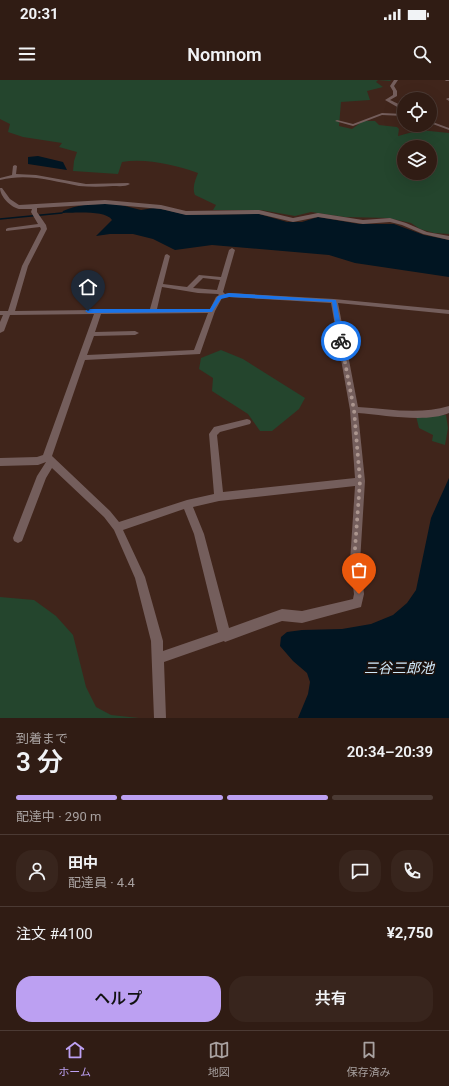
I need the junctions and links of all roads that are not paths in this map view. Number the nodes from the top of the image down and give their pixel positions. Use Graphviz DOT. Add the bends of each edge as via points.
graph roads {
  1 [pos="396,80"];
  2 [pos="397,105"];
  3 [pos="397,114"];
  4 [pos="337,121"];
  5 [pos="437,125"];
  6 [pos="449,129"];
  7 [pos="15,166"];
  8 [pos="14,175"];
  9 [pos="0,179"];
  10 [pos="67,181"];
  11 [pos="94,182"];
  12 [pos="128,184"];
  13 [pos="0,189"];
  14 [pos="35,209"];
  15 [pos="43,225"];
  16 [pos="8,230"];
  17 [pos="449,238"];
  18 [pos="232,250"];
  19 [pos="167,256"];
  20 [pos="224,279"];
  21 [pos="159,285"];
  22 [pos="190,289"];
  23 [pos="221,294"];
  24 [pos="334,301"];
  25 [pos="212,310"];
  26 [pos="99,311"];
  27 [pos="153,312"];
  28 [pos="449,312"];
  29 [pos="6,313"];
  30 [pos="0,331"];
  31 [pos="136,333"];
  32 [pos="91,334"];
  33 [pos="82,358"];
  34 [pos="449,409"];
  35 [pos="354,410"];
  36 [pos="247,422"];
  37 [pos="49,460"];
  38 [pos="0,462"];
  39 [pos="360,481"];
  40 [pos="219,497"];
  41 [pos="187,504"];
  42 [pos="117,527"];
  43 [pos="18,538"];
  44 [pos="225,636"];
  45 [pos="159,658"];
  46 [pos="160,718"];
  1 -- 2 [label="street" via="392,86 395,96 387,100"];
  3 -- 4 [label="street" via="382,114 353,125"];
  5 -- 6 [label="street"];
  7 -- 8 [label="street"];
  8 -- 9 [label="street"];
  8 -- 10 [label="street"];
  10 -- 11 [label="street"];
  10 -- 12 [label="street" via="82,184"];
  13 -- 14 [label="street" via="14,205"];
  14 -- 15 [label="street" via="37,218"];
  14 -- 17 [label="street" via="105,202 166,207 186,213 259,212 293,220 318,215 358,222 390,220 424,233"];
  15 -- 16 [label="street"];
  15 -- 29 [label="street" via="43,232 25,266"];
  18 -- 20 [label="street"];
  19 -- 21 [label="street"];
  20 -- 22 [label="street" via="201,276"];
  20 -- 23 [label="street"];
  21 -- 22 [label="street"];
  21 -- 27 [label="street"];
  22 -- 23 [label="street"];
  23 -- 24 [label="street"];
  23 -- 25 [label="street"];
  24 -- 28 [label="street"];
  24 -- 35 [label="street"];
  25 -- 27 [label="street"];
  25 -- 33 [label="street" via="197,352"];
  26 -- 27 [label="street"];
  26 -- 29 [label="street"];
  26 -- 32 [label="street"];
  29 -- 30 [label="street"];
  31 -- 32 [label="street"];
  32 -- 33 [label="street"];
  33 -- 37 [label="street"];
  34 -- 35 [label="street" via="416,414"];
  35 -- 39 [label="street"];
  36 -- 40 [label="street" via="217,429 213,434"];
  37 -- 38 [label="street"];
  37 -- 42 [label="street"];
  37 -- 43 [label="street"];
  39 -- 40 [label="street"];
  39 -- 44 [label="street" via="354,562 359,594 357,603 302,617 282,615"];
  40 -- 41 [label="street"];
  41 -- 42 [label="street"];
  41 -- 44 [label="street" via="199,534"];
  42 -- 45 [label="street" via="140,577"];
  44 -- 45 [label="street"];
  45 -- 46 [label="street"];
}
